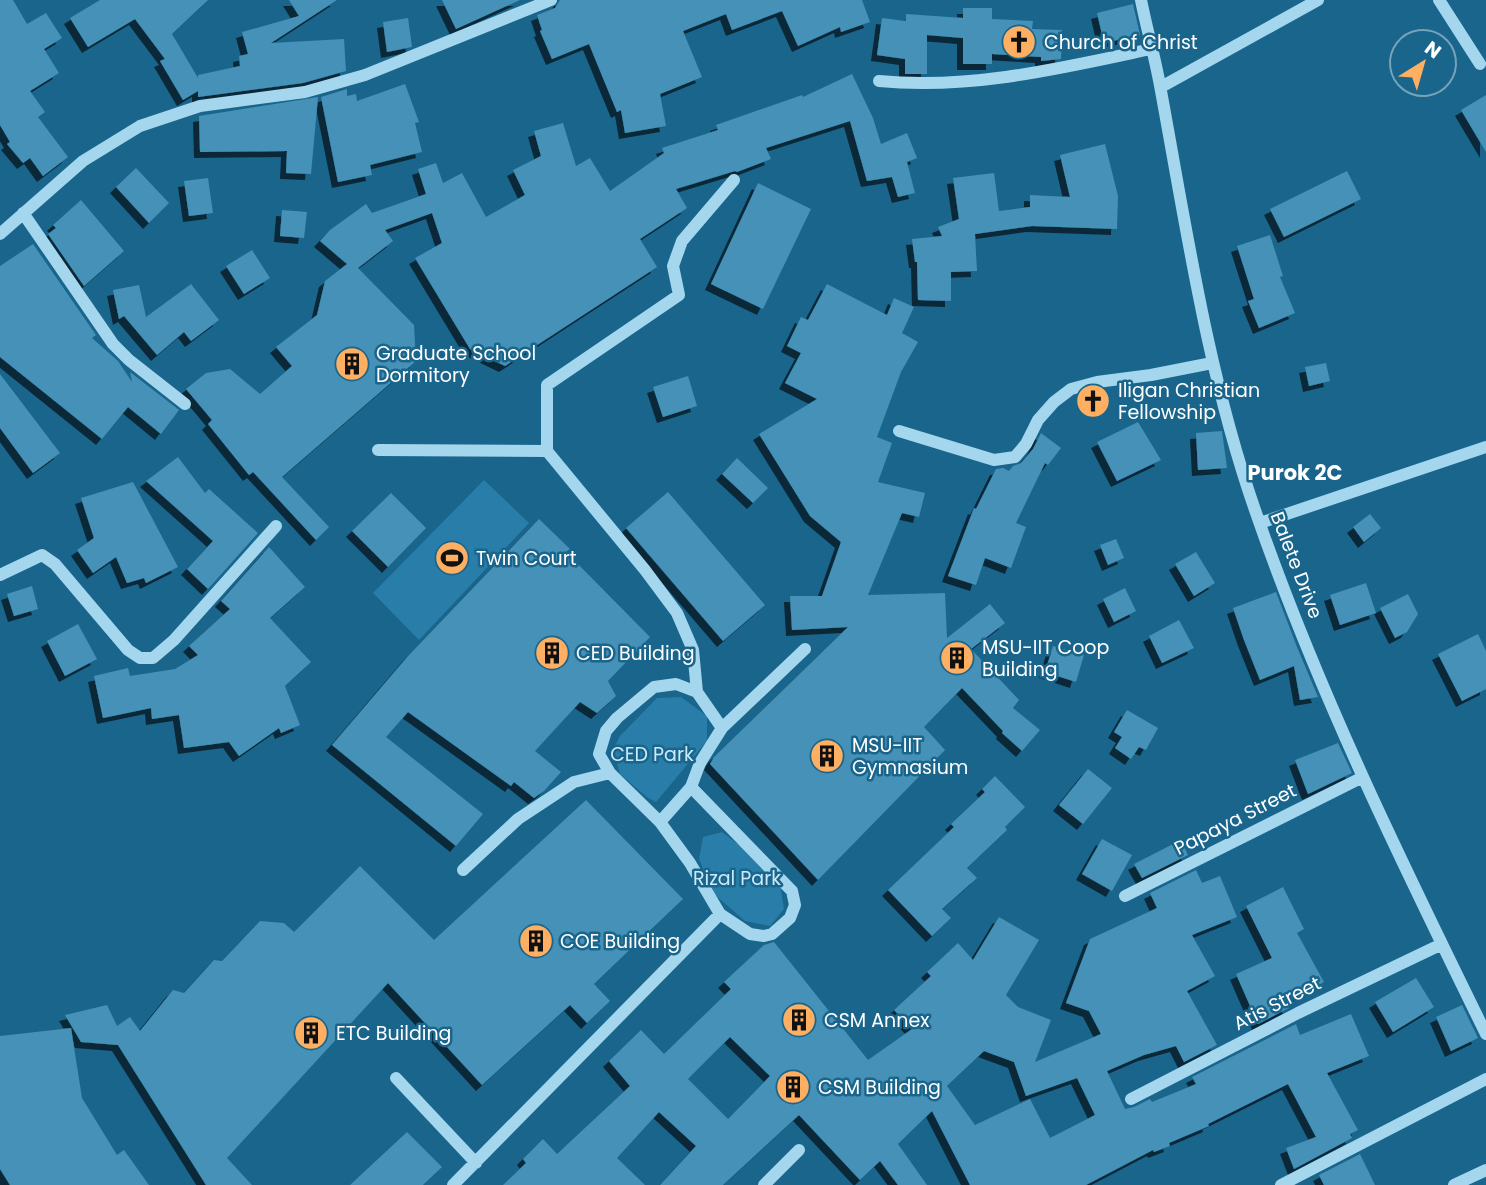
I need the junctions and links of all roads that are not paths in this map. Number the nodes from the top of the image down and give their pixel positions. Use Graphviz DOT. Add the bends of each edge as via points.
graph roads {
  1 [pos="551,0"];
  2 [pos="1141,0"];
  3 [pos="1318,0"];
  4 [pos="1439,0"];
  5 [pos="1151,49"];
  6 [pos="1480,64"];
  7 [pos="878,81"];
  8 [pos="1161,88"];
  9 [pos="734,180"];
  10 [pos="23,213"];
  11 [pos="0,234"];
  12 [pos="1212,363"];
  13 [pos="185,404"];
  14 [pos="899,431"];
  15 [pos="1486,447"];
  16 [pos="378,450"];
  17 [pos="547,451"];
  18 [pos="1260,523"];
  19 [pos="276,526"];
  20 [pos="0,575"];
  21 [pos="805,649"];
  22 [pos="698,692"];
  23 [pos="722,728"];
  24 [pos="610,773"];
  25 [pos="1363,777"];
  26 [pos="691,786"];
  27 [pos="660,822"];
  28 [pos="463,870"];
  29 [pos="1125,896"];
  30 [pos="720,914"];
  31 [pos="1442,944"];
  32 [pos="1486,1034"];
  33 [pos="396,1078"];
  34 [pos="1486,1079"];
  35 [pos="1131,1099"];
  36 [pos="799,1150"];
  37 [pos="476,1163"];
  38 [pos="1486,1170"];
  39 [pos="453,1185"];
  40 [pos="764,1185"];
  41 [pos="1281,1185"];
  42 [pos="1454,1185"];
  1 -- 10 [label="street" via="365,75 305,92 200,106 140,126 83,161"];
  2 -- 5 [label="street, Balete Drive"];
  3 -- 8 [label="street"];
  4 -- 6 [label="street"];
  5 -- 7 [label="street" via="1006,78"];
  5 -- 8 [label="street, Balete Drive"];
  8 -- 12 [label="street, Balete Drive"];
  9 -- 17 [label="street" via="682,241 673,266 679,295 547,386"];
  10 -- 11 [label="street"];
  10 -- 13 [label="street" via="113,344"];
  12 -- 14 [label="street" via="1071,389 1038,420 1020,452 1008,459 993,460"];
  12 -- 18 [label="street, Balete Drive"];
  15 -- 18 [label="street"];
  16 -- 17 [label="street"];
  17 -- 22 [label="street" via="677,613 693,650"];
  18 -- 25 [label="street, Balete Drive"];
  19 -- 20 [label="street" via="174,640 148,659 128,650 55,564 42,555"];
  21 -- 23 [label="street"];
  22 -- 23 [label="street"];
  22 -- 24 [label="street" via="676,684 654,687 617,718 606,732 599,754"];
  23 -- 26 [label="street" via="699,763"];
  24 -- 27 [label="street"];
  24 -- 28 [label="street" via="573,782 519,819"];
  25 -- 29 [label="street, Papaya Street"];
  25 -- 31 [label="street, Balete Drive"];
  26 -- 27 [label="street"];
  26 -- 30 [label="street" via="792,891 795,905 783,927 764,936 750,934"];
  27 -- 30 [label="street"];
  30 -- 37 [label="street"];
  31 -- 32 [label="street, Balete Drive"];
  31 -- 35 [label="street, Atis Street"];
  33 -- 37 [label="street"];
  34 -- 41 [label="street"];
  36 -- 40 [label="street"];
  37 -- 39 [label="street"];
  38 -- 42 [label="street"];
}
